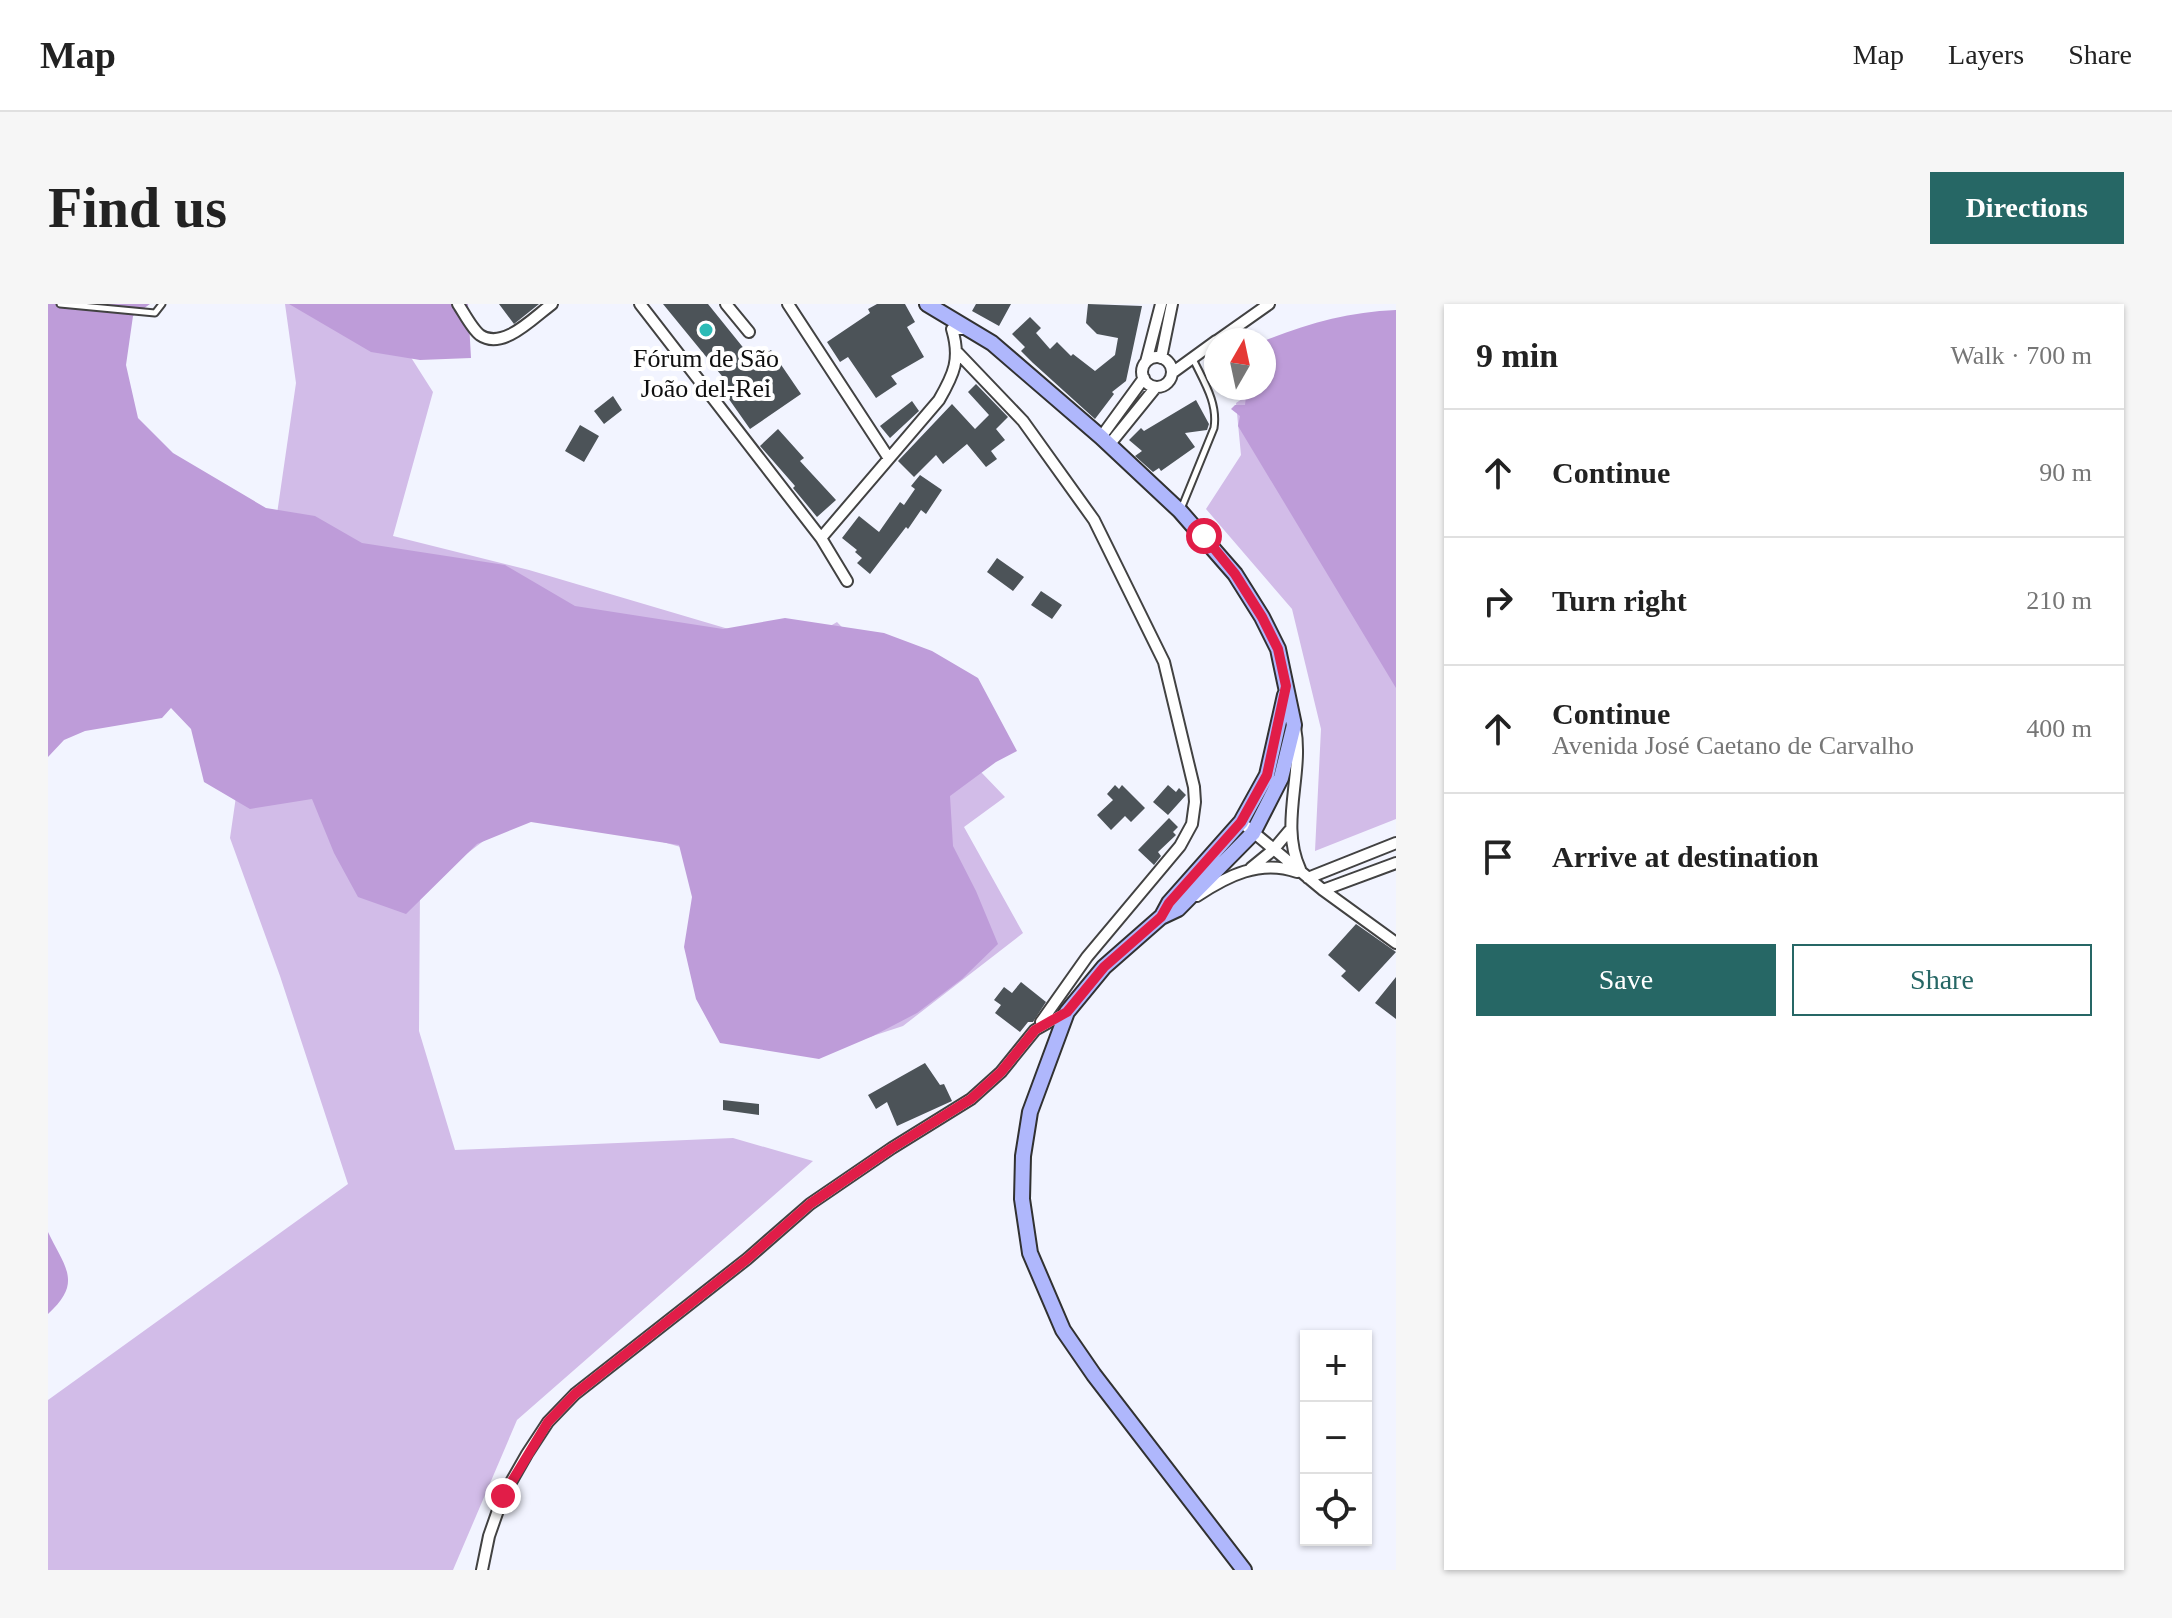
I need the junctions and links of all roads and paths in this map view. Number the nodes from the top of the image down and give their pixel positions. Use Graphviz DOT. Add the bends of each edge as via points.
graph roads {
  1 [pos="60,304"];
  2 [pos="162,304"];
  3 [pos="458,304"];
  4 [pos="552,304"];
  5 [pos="640,304"];
  6 [pos="726,304"];
  7 [pos="788,304"];
  8 [pos="927,304"];
  9 [pos="1161,304"];
  10 [pos="1172,304"];
  11 [pos="1269,304"];
  12 [pos="1235,328"];
  13 [pos="970,329"];
  14 [pos="749,332"];
  15 [pos="1204,350"];
  16 [pos="958,353"];
  17 [pos="1161,358"];
  18 [pos="1192,358"];
  19 [pos="1146,362"];
  20 [pos="1172,373"];
  21 [pos="1144,378"];
  22 [pos="1156,387"];
  23 [pos="1105,441"];
  24 [pos="888,457"];
  25 [pos="1180,511"];
  26 [pos="821,538"];
  27 [pos="847,581"];
  28 [pos="1286,686"];
  29 [pos="1294,725"];
  30 [pos="1241,822"];
  31 [pos="1289,831"];
  32 [pos="1253,833"];
  33 [pos="1396,843"];
  34 [pos="1273,850"];
  35 [pos="1396,863"];
  36 [pos="1249,870"];
  37 [pos="1306,876"];
  38 [pos="1323,890"];
  39 [pos="1178,909"];
  40 [pos="1161,917"];
  41 [pos="1396,943"];
  42 [pos="1067,1012"];
  43 [pos="1035,1030"];
  44 [pos="482,1570"];
  45 [pos="1244,1570"];
  1 -- 2 [label="lane" via="155,313"];
  3 -- 4 [label="street" via="479,334 492,339 505,338"];
  5 -- 26 [label="street"];
  6 -- 14 [label="street"];
  7 -- 24 [label="street"];
  8 -- 13 [label="main road"];
  9 -- 19 [label="street"];
  10 -- 17 [label="street"];
  11 -- 12 [label="street"];
  13 -- 16 [label="street" via="952,329"];
  13 -- 23 [label="main road"];
  15 -- 18 [label="street"];
  16 -- 24 [label="street" via="939,400"];
  16 -- 43 [label="street" via="1023,421 1094,520 1164,662 1194,787 1192,824 1180,846 1087,957"];
  17 -- 19 [label="street"];
  17 -- 20 [label="street" via="1170,363"];
  18 -- 20 [label="street"];
  18 -- 25 [label="lane" via="1216,415"];
  19 -- 21 [label="street"];
  20 -- 22 [label="street" via="1167,384"];
  21 -- 22 [label="street"];
  21 -- 23 [label="street"];
  22 -- 23 [label="street"];
  23 -- 25 [label="main road"];
  24 -- 26 [label="street"];
  25 -- 28 [label="main road" via="1235,574 1262,617 1278,649"];
  26 -- 27 [label="street"];
  28 -- 29 [label="main road"];
  28 -- 30 [label="main road" via="1267,775"];
  29 -- 31 [label="street" via="1298,761"];
  29 -- 32 [label="main road" via="1281,778"];
  30 -- 32 [label="street"];
  30 -- 40 [label="main road"];
  31 -- 34 [label="street"];
  31 -- 37 [label="street"];
  32 -- 34 [label="street"];
  32 -- 39 [label="main road"];
  33 -- 37 [label="street"];
  34 -- 36 [label="street"];
  34 -- 37 [label="street"];
  35 -- 38 [label="street"];
  36 -- 37 [label="street" via="1274,868"];
  36 -- 39 [label="street" via="1218,882"];
  37 -- 38 [label="street"];
  38 -- 41 [label="street"];
  39 -- 40 [label="main road"];
  40 -- 42 [label="main road" via="1104,967"];
  42 -- 43 [label="street"];
  42 -- 45 [label="main road" via="1030,1112 1023,1156 1022,1199 1030,1253 1078,1353"];
  43 -- 44 [label="street" via="971,1099 810,1204 575,1394 548,1422 503,1496"];
}
